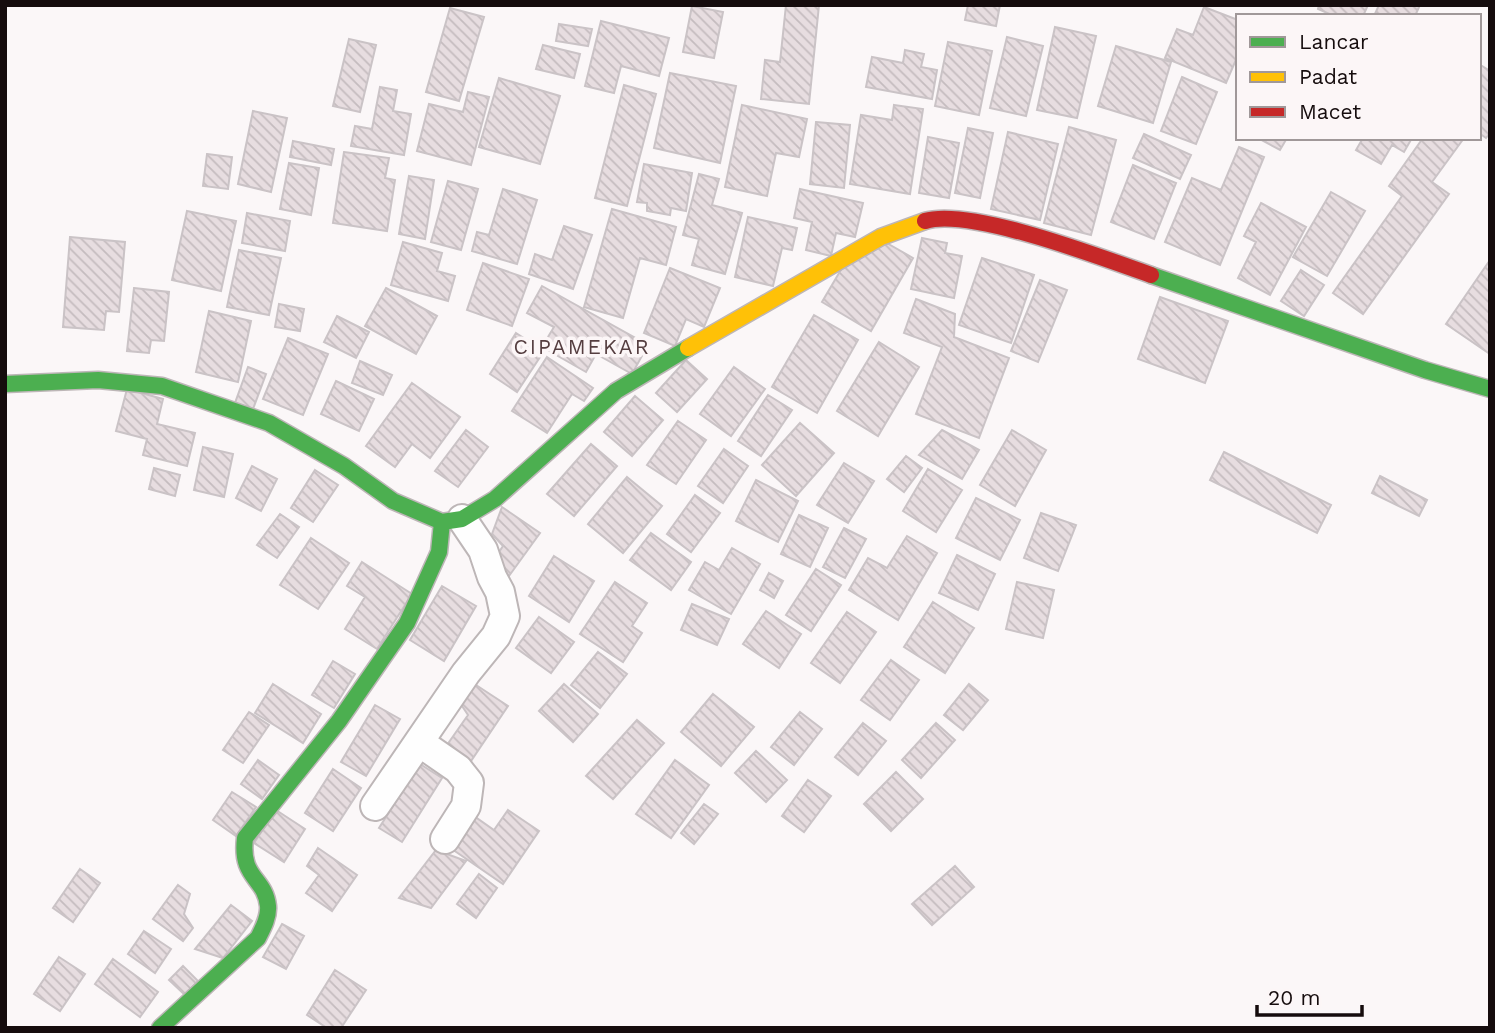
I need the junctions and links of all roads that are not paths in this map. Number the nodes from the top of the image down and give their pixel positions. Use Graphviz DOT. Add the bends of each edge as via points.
graph roads {
  1 [pos="5,384"];
  2 [pos="1490,389"];
  3 [pos="452,520"];
  4 [pos="419,742"];
  5 [pos="376,806"];
  6 [pos="445,839"];
  7 [pos="160,1028"];
  1 -- 3 [label="street" via="98,380 162,386 269,424 344,466 393,501"];
  2 -- 3 [label="street" via="981,221 929,219 881,237 616,391 495,499"];
  3 -- 4 [label="street" via="483,550 505,616 496,636"];
  3 -- 7 [label="street" via="407,623 339,721 245,838 241,852 267,897 270,914 266,925 258,938"];
  4 -- 5 [label="street"];
  4 -- 6 [label="street" via="458,769 469,783 467,806"];
}
